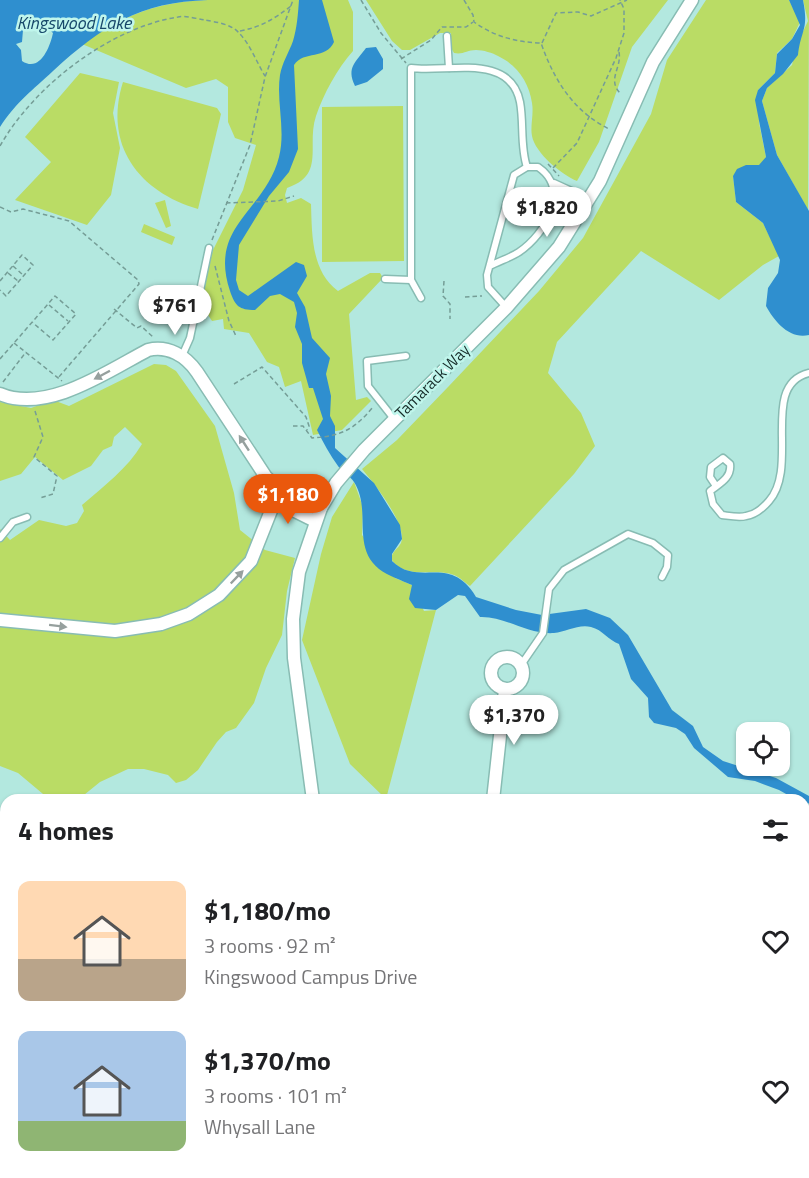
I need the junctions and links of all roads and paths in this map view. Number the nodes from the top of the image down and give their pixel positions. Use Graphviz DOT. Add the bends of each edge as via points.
graph roads {
  1 [pos="293,0"];
  2 [pos="361,0"];
  3 [pos="464,0"];
  4 [pos="627,0"];
  5 [pos="692,0"];
  6 [pos="621,1"];
  7 [pos="292,5"];
  8 [pos="474,22"];
  9 [pos="238,31"];
  10 [pos="447,36"];
  11 [pos="541,43"];
  12 [pos="619,50"];
  13 [pos="401,59"];
  14 [pos="411,68"];
  15 [pos="449,68"];
  16 [pos="265,77"];
  17 [pos="620,93"];
  18 [pos="588,116"];
  19 [pos="609,129"];
  20 [pos="0,146"];
  21 [pos="542,161"];
  22 [pos="527,167"];
  23 [pos="553,168"];
  24 [pos="561,177"];
  25 [pos="554,183"];
  26 [pos="294,196"];
  27 [pos="590,200"];
  28 [pos="226,203"];
  29 [pos="0,207"];
  30 [pos="209,248"];
  31 [pos="13,266"];
  32 [pos="489,266"];
  33 [pos="7,273"];
  34 [pos="24,275"];
  35 [pos="385,279"];
  36 [pos="411,280"];
  37 [pos="0,281"];
  38 [pos="444,281"];
  39 [pos="19,282"];
  40 [pos="0,291"];
  41 [pos="482,296"];
  42 [pos="465,297"];
  43 [pos="421,298"];
  44 [pos="48,304"];
  45 [pos="507,308"];
  46 [pos="115,310"];
  47 [pos="450,320"];
  48 [pos="32,322"];
  49 [pos="69,322"];
  50 [pos="236,336"];
  51 [pos="154,337"];
  52 [pos="14,343"];
  53 [pos="26,352"];
  54 [pos="182,356"];
  55 [pos="406,356"];
  56 [pos="0,359"];
  57 [pos="809,373"];
  58 [pos="58,378"];
  59 [pos="63,382"];
  60 [pos="234,384"];
  61 [pos="2,388"];
  62 [pos="46,396"];
  63 [pos="375,405"];
  64 [pos="394,419"];
  65 [pos="293,426"];
  66 [pos="308,430"];
  67 [pos="716,486"];
  68 [pos="280,488"];
  69 [pos="40,498"];
  70 [pos="275,501"];
  71 [pos="321,508"];
  72 [pos="27,517"];
  73 [pos="315,521"];
  74 [pos="0,538"];
  75 [pos="662,577"];
  76 [pos="0,620"];
  77 [pos="521,665"];
  78 [pos="505,690"];
  79 [pos="312,794"];
  80 [pos="494,794"];
  1 -- 7 [label="path"];
  2 -- 13 [label="path"];
  3 -- 8 [label="path"];
  4 -- 6 [label="path"];
  5 -- 27 [label="street, Tamarack Way" via="653,62"];
  6 -- 11 [label="path" via="591,16 556,13"];
  6 -- 12 [label="path" via="624,33"];
  7 -- 9 [label="path" via="258,27"];
  7 -- 16 [label="path"];
  8 -- 11 [label="path" via="512,42"];
  8 -- 13 [label="path" via="466,27 442,27"];
  9 -- 16 [label="path"];
  9 -- 20 [label="path" via="220,23 180,16 113,39 46,90 15,120"];
  10 -- 15 [label="lane"];
  11 -- 18 [label="path" via="553,76"];
  12 -- 17 [label="path" via="620,62 614,77"];
  12 -- 18 [label="path"];
  13 -- 14 [label="path"];
  14 -- 15 [label="lane"];
  14 -- 36 [label="lane"];
  15 -- 22 [label="lane" via="487,69 513,84 520,101"];
  16 -- 28 [label="path" via="250,145"];
  18 -- 19 [label="path"];
  18 -- 23 [label="path" via="570,153"];
  21 -- 23 [label="path"];
  22 -- 25 [label="lane" via="538,167"];
  22 -- 32 [label="lane" via="514,175"];
  23 -- 24 [label="path"];
  25 -- 27 [label="lane"];
  25 -- 32 [label="lane" via="553,208 540,231 521,251"];
  26 -- 28 [label="path"];
  27 -- 45 [label="street, Tamarack Way" via="549,262"];
  28 -- 30 [label="path"];
  29 -- 46 [label="path" via="11,212 23,208 69,221 138,280 139,284"];
  30 -- 50 [label="path" via="209,260 217,268 220,291"];
  30 -- 54 [label="lane" via="190,338"];
  31 -- 33 [label="path"];
  31 -- 34 [label="path"];
  31 -- 34 [label="path" via="22,255 33,265"];
  32 -- 45 [label="lane" via="488,287"];
  33 -- 37 [label="path"];
  33 -- 39 [label="path"];
  34 -- 39 [label="path"];
  35 -- 36 [label="lane"];
  36 -- 43 [label="lane"];
  38 -- 47 [label="path" via="443,296 450,304"];
  39 -- 40 [label="path" via="6,296"];
  41 -- 42 [label="path"];
  44 -- 48 [label="path"];
  44 -- 49 [label="path"];
  44 -- 49 [label="path" via="55,296 76,314"];
  45 -- 64 [label="street, Tamarack Way"];
  46 -- 51 [label="path"];
  46 -- 58 [label="path"];
  48 -- 49 [label="path" via="52,340"];
  48 -- 52 [label="path"];
  52 -- 53 [label="path"];
  52 -- 56 [label="path"];
  53 -- 58 [label="path"];
  53 -- 61 [label="path"];
  54 -- 62 [label="street, one-way" via="163,348 148,350 84,385"];
  68 -- 54 [label="street, one-way" via="263,474 197,372"];
  55 -- 64 [label="lane" via="367,361 368,386"];
  57 -- 67 [label="lane" via="793,381 784,395 782,474 775,494 746,517 723,515 713,504 710,491"];
  58 -- 59 [label="path"];
  60 -- 66 [label="path" via="262,367 309,421"];
  61 -- 62 [label="street" via="18,399"];
  62 -- 69 [label="path" via="46,401 33,407 43,437 34,457 57,476 53,494"];
  63 -- 66 [label="path" via="351,430 343,433 313,438"];
  64 -- 71 [label="street, Tamarack Way" via="336,483"];
  65 -- 66 [label="path"];
  67 -- 67 [label="lane" via="731,470 723,458 711,467 710,477"];
  68 -- 70 [label="street"];
  68 -- 71 [label="street"];
  70 -- 73 [label="street"];
  76 -- 70 [label="street, one-way" via="108,631 139,629 183,617 213,599 244,570"];
  71 -- 73 [label="street, Tamarack Way"];
  72 -- 74 [label="lane" via="13,522"];
  73 -- 79 [label="street, Tamarack Way" via="299,573 293,632"];
  75 -- 77 [label="lane" via="667,567 666,552 646,539 628,534 564,570 549,589 543,633"];
  77 -- 78 [label="street" via="522,681"];
  77 -- 78 [label="street" via="505,657 493,666 493,681"];
  78 -- 80 [label="street"];
}
